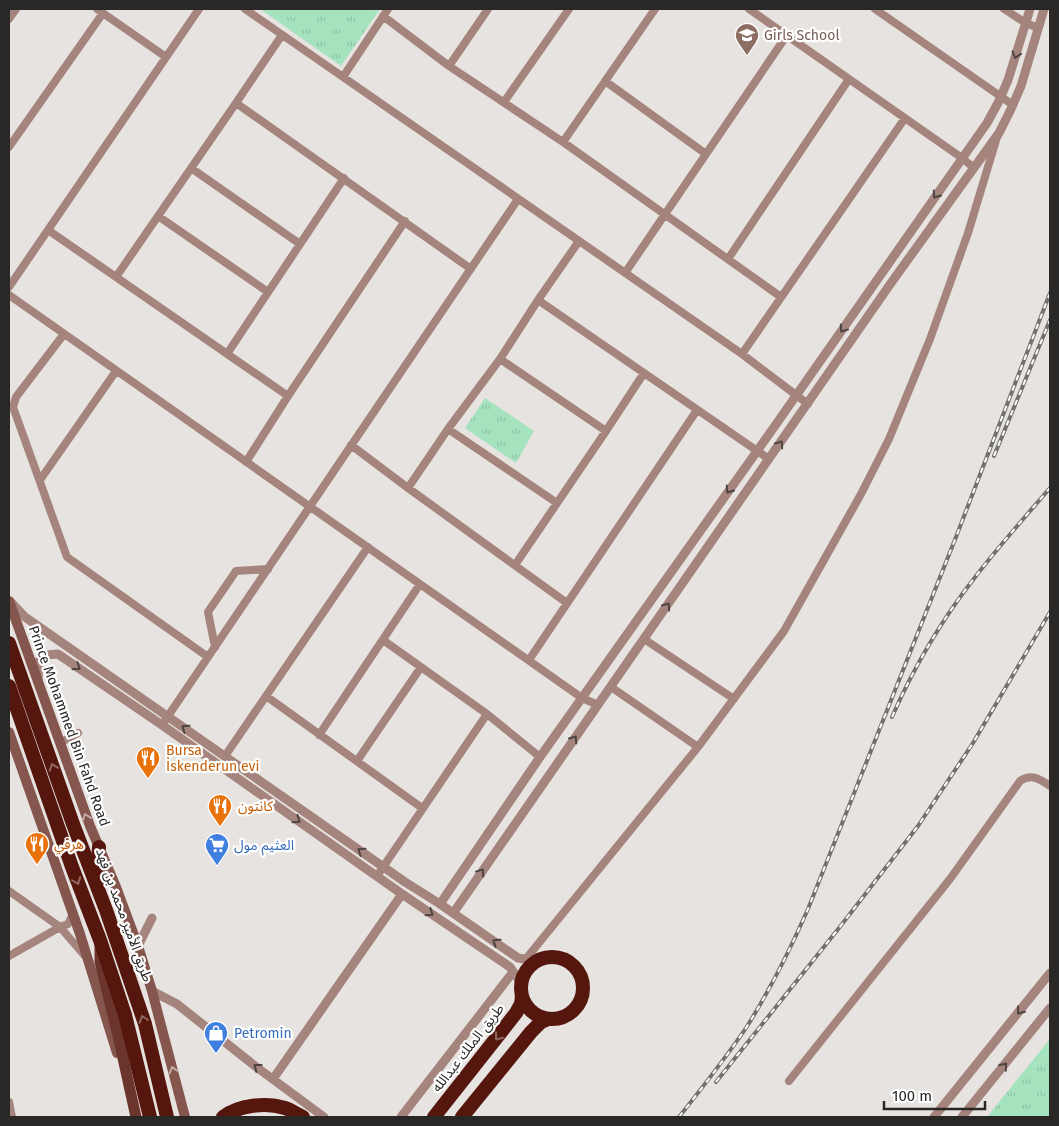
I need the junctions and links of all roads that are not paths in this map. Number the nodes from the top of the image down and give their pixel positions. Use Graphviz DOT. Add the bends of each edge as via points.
graph roads {
  1 [pos="16,9"];
  2 [pos="199,9"];
  3 [pos="245,9"];
  4 [pos="488,9"];
  5 [pos="568,9"];
  6 [pos="655,9"];
  7 [pos="748,9"];
  8 [pos="875,9"];
  9 [pos="1004,9"];
  10 [pos="1030,9"];
  11 [pos="1044,9"];
  12 [pos="100,11"];
  13 [pos="386,12"];
  14 [pos="9,19"];
  15 [pos="1026,23"];
  16 [pos="1038,28"];
  17 [pos="282,35"];
  18 [pos="787,35"];
  19 [pos="166,57"];
  20 [pos="449,66"];
  21 [pos="342,77"];
  22 [pos="849,79"];
  23 [pos="605,81"];
  24 [pos="1001,96"];
  25 [pos="504,102"];
  26 [pos="236,103"];
  27 [pos="1013,104"];
  28 [pos="905,118"];
  29 [pos="999,133"];
  30 [pos="563,142"];
  31 [pos="9,147"];
  32 [pos="706,154"];
  33 [pos="962,158"];
  34 [pos="191,168"];
  35 [pos="974,168"];
  36 [pos="344,178"];
  37 [pos="518,199"];
  38 [pos="665,214"];
  39 [pos="158,216"];
  40 [pos="405,222"];
  41 [pos="48,230"];
  42 [pos="579,241"];
  43 [pos="300,244"];
  44 [pos="728,259"];
  45 [pos="471,269"];
  46 [pos="625,273"];
  47 [pos="116,277"];
  48 [pos="9,287"];
  49 [pos="268,292"];
  50 [pos="9,295"];
  51 [pos="781,297"];
  52 [pos="538,300"];
  53 [pos="64,334"];
  54 [pos="227,354"];
  55 [pos="742,354"];
  56 [pos="500,359"];
  57 [pos="116,371"];
  58 [pos="644,373"];
  59 [pos="797,395"];
  60 [pos="288,396"];
  61 [pos="808,404"];
  62 [pos="697,410"];
  63 [pos="448,430"];
  64 [pos="606,431"];
  65 [pos="351,445"];
  66 [pos="757,451"];
  67 [pos="769,460"];
  68 [pos="246,462"];
  69 [pos="40,480"];
  70 [pos="408,488"];
  71 [pos="557,503"];
  72 [pos="310,507"];
  73 [pos="368,547"];
  74 [pos="515,565"];
  75 [pos="268,569"];
  76 [pos="420,584"];
  77 [pos="9,601"];
  78 [pos="567,603"];
  79 [pos="644,639"];
  80 [pos="383,640"];
  81 [pos="9,643"];
  82 [pos="215,647"];
  83 [pos="208,657"];
  84 [pos="529,660"];
  85 [pos="421,667"];
  86 [pos="38,682"];
  87 [pos="9,686"];
  88 [pos="611,687"];
  89 [pos="266,696"];
  90 [pos="582,698"];
  91 [pos="734,699"];
  92 [pos="598,705"];
  93 [pos="488,714"];
  94 [pos="168,716"];
  95 [pos="162,724"];
  96 [pos="9,732"];
  97 [pos="78,733"];
  98 [pos="319,735"];
  99 [pos="60,743"];
  100 [pos="698,747"];
  101 [pos="225,756"];
  102 [pos="540,758"];
  103 [pos="357,761"];
  104 [pos="1050,786"];
  105 [pos="422,808"];
  106 [pos="98,847"];
  107 [pos="384,867"];
  108 [pos="377,876"];
  109 [pos="9,891"];
  110 [pos="402,894"];
  111 [pos="440,904"];
  112 [pos="106,910"];
  113 [pos="454,912"];
  114 [pos="74,914"];
  115 [pos="152,918"];
  116 [pos="60,927"];
  117 [pos="100,940"];
  118 [pos="138,946"];
  119 [pos="9,956"];
  120 [pos="89,960"];
  121 [pos="532,960"];
  122 [pos="1050,973"];
  123 [pos="519,984"];
  124 [pos="152,991"];
  125 [pos="1050,1008"];
  126 [pos="548,1019"];
  127 [pos="273,1079"];
  128 [pos="789,1081"];
  129 [pos="9,1102"];
  130 [pos="12,1117"];
  131 [pos="135,1117"];
  132 [pos="150,1117"];
  133 [pos="167,1117"];
  134 [pos="185,1117"];
  135 [pos="223,1117"];
  136 [pos="303,1117"];
  137 [pos="324,1117"];
  138 [pos="401,1117"];
  139 [pos="434,1117"];
  140 [pos="462,1117"];
  141 [pos="934,1117"];
  142 [pos="962,1117"];
  1 -- 14 [label="street"];
  2 -- 19 [label="street"];
  3 -- 17 [label="street"];
  4 -- 20 [label="street"];
  5 -- 25 [label="street"];
  6 -- 23 [label="street"];
  7 -- 18 [label="street"];
  8 -- 24 [label="street"];
  9 -- 15 [label="street"];
  10 -- 15 [label="street"];
  11 -- 16 [label="street"];
  12 -- 19 [label="street"];
  12 -- 31 [label="street"];
  13 -- 20 [label="street"];
  13 -- 21 [label="street"];
  15 -- 16 [label="street"];
  15 -- 24 [label="street, one-way"];
  16 -- 27 [label="street"];
  17 -- 21 [label="street"];
  17 -- 26 [label="street"];
  18 -- 22 [label="street"];
  18 -- 32 [label="street"];
  19 -- 41 [label="street"];
  20 -- 25 [label="street"];
  21 -- 37 [label="street"];
  22 -- 28 [label="street"];
  22 -- 44 [label="street"];
  23 -- 30 [label="street"];
  23 -- 32 [label="street"];
  24 -- 27 [label="street"];
  24 -- 33 [label="street" via="987,123"];
  25 -- 30 [label="street"];
  26 -- 34 [label="street"];
  26 -- 36 [label="street"];
  27 -- 29 [label="street"];
  28 -- 33 [label="street"];
  28 -- 51 [label="street"];
  29 -- 35 [label="street"];
  29 -- 91 [label="street" via="930,339 888,439 784,631"];
  30 -- 38 [label="street"];
  32 -- 38 [label="street"];
  33 -- 35 [label="street"];
  33 -- 59 [label="street, one-way"];
  34 -- 39 [label="street"];
  34 -- 43 [label="street"];
  35 -- 61 [label="street"];
  36 -- 40 [label="street"];
  36 -- 43 [label="street"];
  37 -- 42 [label="street"];
  37 -- 45 [label="street"];
  38 -- 44 [label="street"];
  38 -- 46 [label="street"];
  39 -- 47 [label="street"];
  39 -- 49 [label="street"];
  40 -- 45 [label="street"];
  40 -- 60 [label="street"];
  41 -- 47 [label="street"];
  41 -- 48 [label="street"];
  42 -- 46 [label="street"];
  42 -- 52 [label="street"];
  43 -- 49 [label="street"];
  44 -- 51 [label="street"];
  45 -- 65 [label="street"];
  46 -- 55 [label="street"];
  47 -- 54 [label="street"];
  49 -- 54 [label="street"];
  50 -- 53 [label="street"];
  51 -- 55 [label="street"];
  52 -- 56 [label="street"];
  52 -- 58 [label="street"];
  53 -- 57 [label="street"];
  53 -- 69 [label="street" via="16,397 13,407"];
  54 -- 60 [label="street"];
  55 -- 59 [label="street"];
  56 -- 63 [label="street"];
  56 -- 64 [label="street"];
  57 -- 68 [label="street"];
  57 -- 69 [label="street"];
  58 -- 62 [label="street"];
  58 -- 64 [label="street"];
  59 -- 61 [label="street"];
  59 -- 66 [label="street"];
  60 -- 68 [label="street"];
  67 -- 61 [label="street, one-way"];
  62 -- 66 [label="street"];
  62 -- 78 [label="street"];
  63 -- 70 [label="street"];
  63 -- 71 [label="street"];
  64 -- 71 [label="street"];
  65 -- 70 [label="street"];
  65 -- 72 [label="street"];
  66 -- 67 [label="street"];
  66 -- 90 [label="street, one-way"];
  79 -- 67 [label="street, one-way"];
  68 -- 72 [label="street"];
  69 -- 83 [label="street" via="67,556"];
  70 -- 74 [label="street"];
  71 -- 74 [label="street"];
  72 -- 73 [label="street"];
  72 -- 75 [label="street"];
  73 -- 76 [label="street"];
  73 -- 89 [label="street"];
  74 -- 78 [label="street"];
  75 -- 82 [label="street"];
  75 -- 82 [label="street" via="236,571 208,612"];
  76 -- 80 [label="street"];
  76 -- 84 [label="street"];
  77 -- 86 [label="main road, Prince Mohammed Bin Fahd Road"];
  77 -- 94 [label="street" via="25,617"];
  78 -- 84 [label="street"];
  79 -- 88 [label="street"];
  79 -- 91 [label="street"];
  80 -- 85 [label="street"];
  80 -- 98 [label="street"];
  112 -- 81 [label="highway, طريق الأمير محمد بن فهد, one-way"];
  82 -- 83 [label="street"];
  83 -- 94 [label="street"];
  84 -- 90 [label="street"];
  85 -- 93 [label="street"];
  85 -- 103 [label="street"];
  86 -- 95 [label="street, one-way" via="39,661 46,655 58,654"];
  86 -- 99 [label="main road, Prince Mohammed Bin Fahd Road"];
  87 -- 117 [label="highway, one-way"];
  88 -- 92 [label="street"];
  88 -- 100 [label="street"];
  89 -- 98 [label="street"];
  89 -- 101 [label="street"];
  90 -- 92 [label="street"];
  90 -- 102 [label="street"];
  91 -- 100 [label="street"];
  113 -- 92 [label="street, one-way"];
  93 -- 102 [label="street"];
  93 -- 105 [label="street"];
  94 -- 95 [label="street"];
  101 -- 94 [label="street, one-way"];
  95 -- 108 [label="street, one-way"];
  96 -- 114 [label="main road"];
  97 -- 99 [label="street"];
  98 -- 103 [label="street"];
  106 -- 99 [label="main road, Prince Mohammed Bin Fahd Road, one-way"];
  100 -- 121 [label="street"];
  107 -- 101 [label="street, one-way"];
  102 -- 111 [label="street"];
  103 -- 105 [label="street"];
  104 -- 128 [label="street" via="1034,777 1020,781 950,879"];
  105 -- 107 [label="street"];
  106 -- 112 [label="highway"];
  106 -- 118 [label="main road, Prince Mohammed Bin Fahd Road"];
  107 -- 108 [label="street"];
  107 -- 111 [label="street"];
  108 -- 110 [label="street"];
  109 -- 116 [label="street"];
  110 -- 123 [label="street, one-way" via="510,967"];
  110 -- 127 [label="street"];
  111 -- 113 [label="street"];
  133 -- 112 [label="highway, طريق الأمير محمد بن فهد, one-way" via="145,1024"];
  121 -- 113 [label="street, one-way" via="518,958"];
  114 -- 116 [label="street" via="68,924"];
  114 -- 120 [label="main road"];
  115 -- 118 [label="street"];
  116 -- 119 [label="street"];
  116 -- 120 [label="street"];
  117 -- 131 [label="main road" via="100,962"];
  117 -- 132 [label="highway" via="125,1015"];
  118 -- 124 [label="main road, Prince Mohammed Bin Fahd Road"];
  120 -- 131 [label="main road"];
  121 -- 123 [label="highway"];
  121 -- 126 [label="highway" via="557,957 568,961 581,975 584,986 582,998 571,1013"];
  122 -- 141 [label="street, one-way"];
  123 -- 126 [label="highway" via="531,1011"];
  123 -- 138 [label="street"];
  123 -- 139 [label="highway, طريق الملك عبدالله, one-way" via="521,1004 516,1013"];
  127 -- 124 [label="street, one-way" via="176,1004"];
  134 -- 124 [label="main road, Prince Mohammed Bin Fahd Road, one-way"];
  142 -- 125 [label="street, one-way"];
  126 -- 140 [label="highway" via="531,1032"];
  127 -- 137 [label="street"];
  129 -- 130 [label="street"];
  135 -- 136 [label="highway" via="244,1107 268,1105 285,1108"];
}
